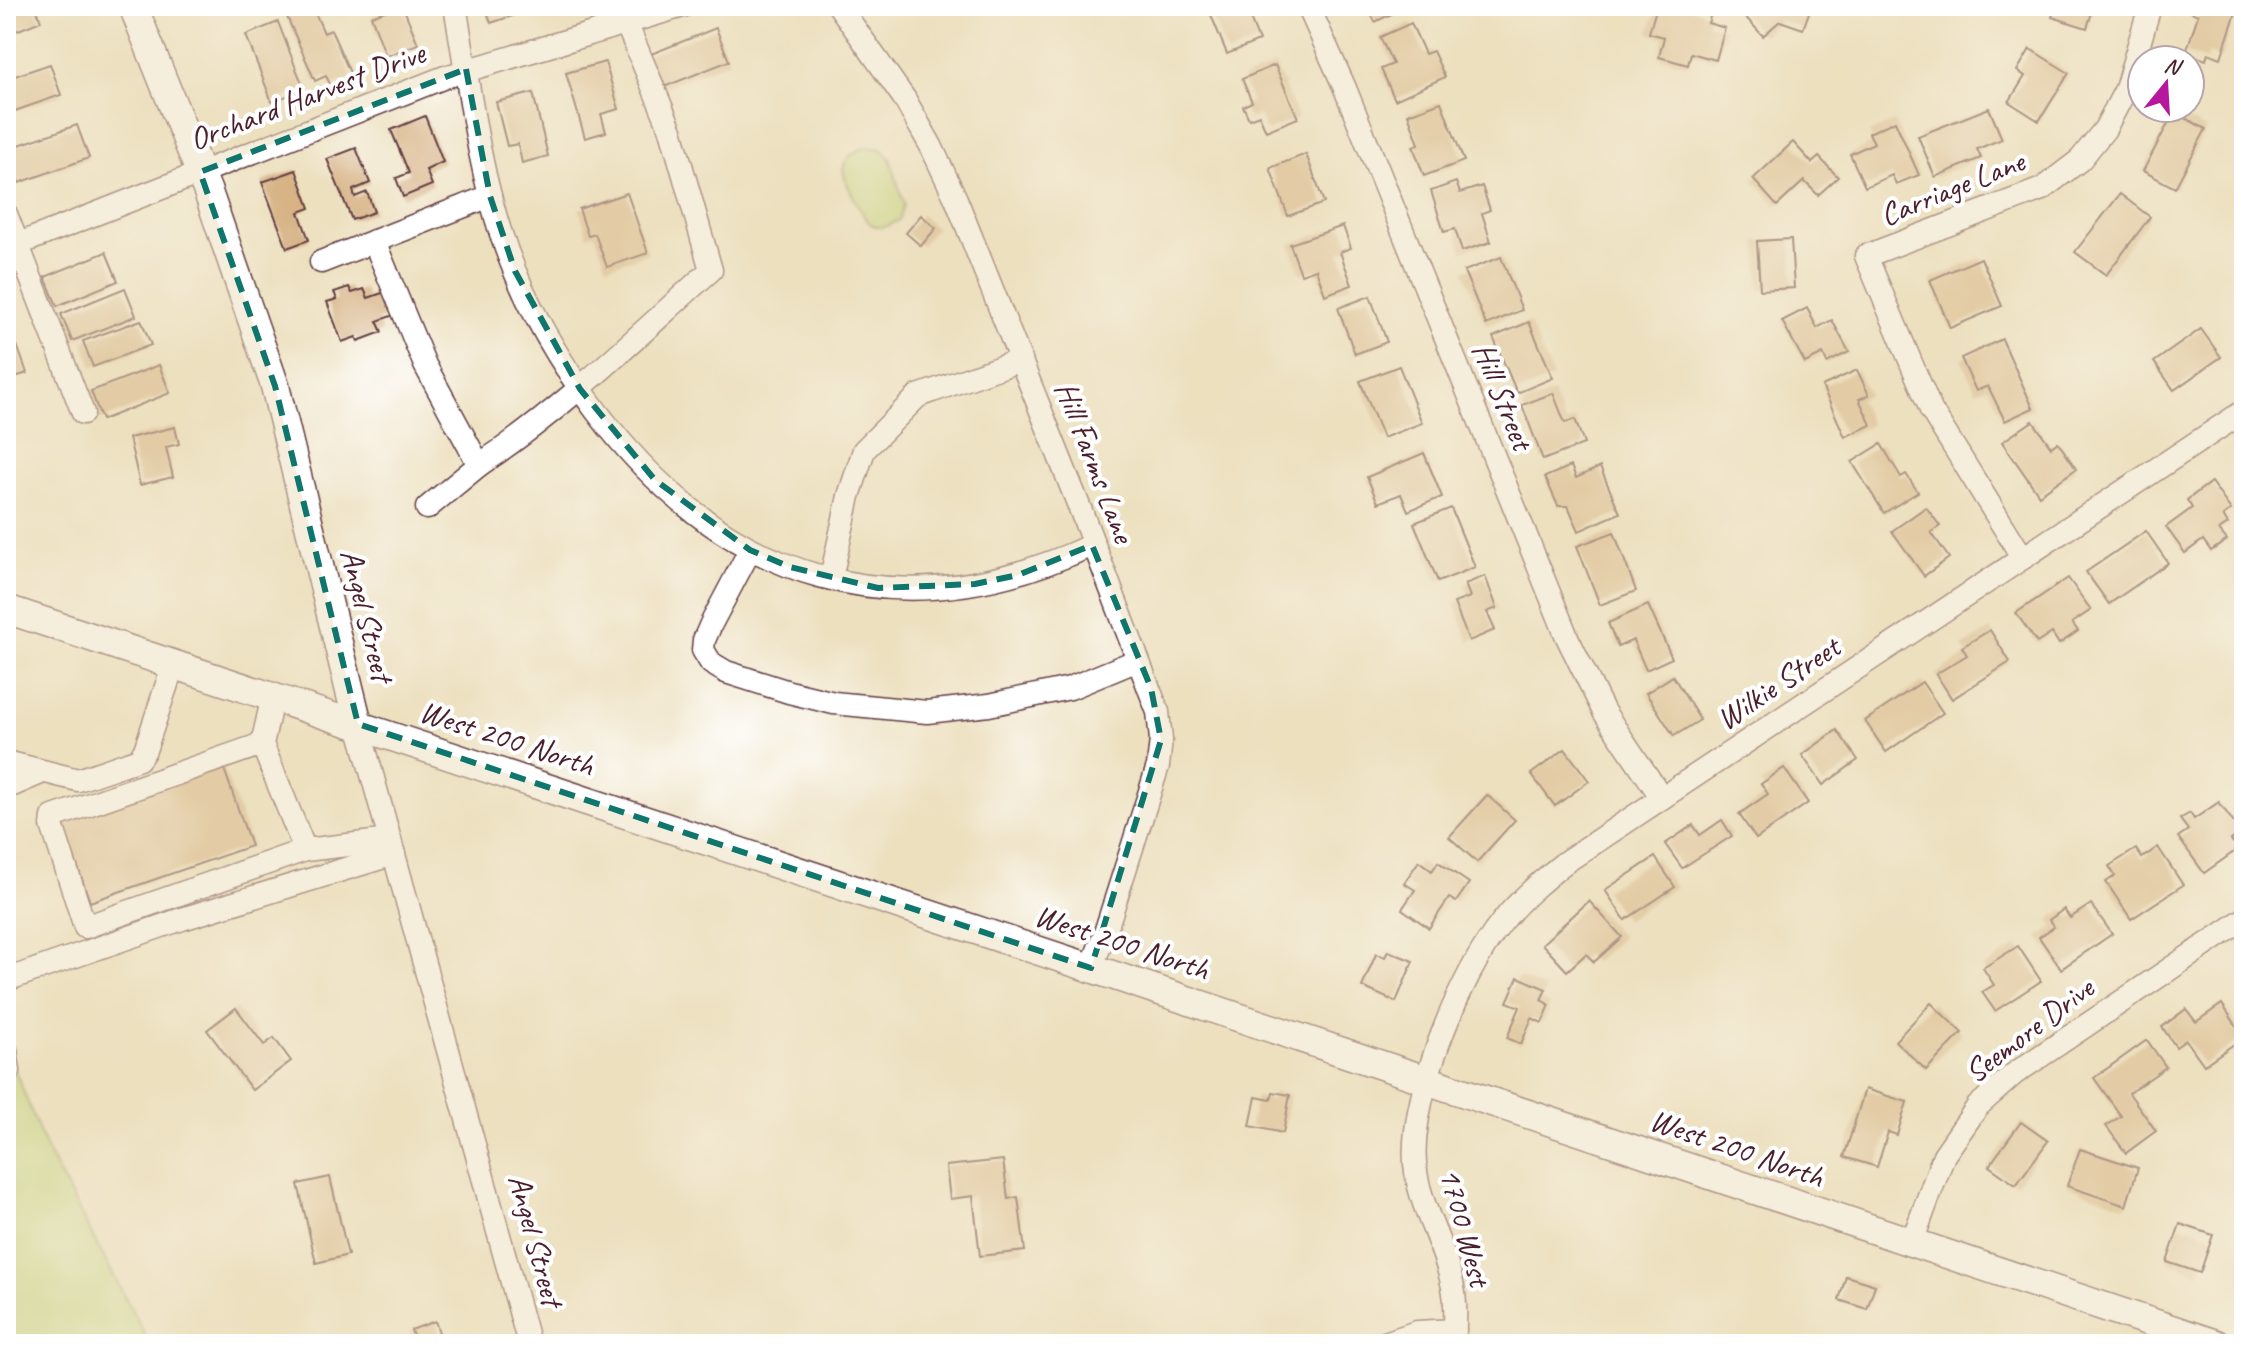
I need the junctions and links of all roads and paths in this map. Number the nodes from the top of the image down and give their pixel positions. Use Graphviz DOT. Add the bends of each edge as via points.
graph roads {
  1 [pos="133,6"];
  2 [pos="455,6"];
  3 [pos="683,6"];
  4 [pos="839,6"];
  5 [pos="1308,6"];
  6 [pos="2150,6"];
  7 [pos="622,14"];
  8 [pos="466,69"];
  9 [pos="200,172"];
  10 [pos="490,196"];
  11 [pos="6,214"];
  12 [pos="374,241"];
  13 [pos="12,247"];
  14 [pos="321,262"];
  15 [pos="1021,360"];
  16 [pos="580,389"];
  17 [pos="2244,411"];
  18 [pos="83,413"];
  19 [pos="479,465"];
  20 [pos="427,508"];
  21 [pos="1092,545"];
  22 [pos="750,550"];
  23 [pos="2023,558"];
  24 [pos="831,578"];
  25 [pos="6,609"];
  26 [pos="1138,660"];
  27 [pos="174,663"];
  28 [pos="273,696"];
  29 [pos="358,724"];
  30 [pos="262,744"];
  31 [pos="6,762"];
  32 [pos="43,772"];
  33 [pos="6,788"];
  34 [pos="1662,798"];
  35 [pos="392,847"];
  36 [pos="305,850"];
  37 [pos="2244,919"];
  38 [pos="1091,968"];
  39 [pos="6,980"];
  40 [pos="6,1050"];
  41 [pos="6,1073"];
  42 [pos="1428,1080"];
  43 [pos="1912,1242"];
  44 [pos="1454,1337"];
  45 [pos="529,1344"];
  46 [pos="1382,1344"];
  47 [pos="2216,1344"];
  1 -- 9 [label="main road, Angel Street"];
  2 -- 8 [label="street"];
  3 -- 7 [label="street, Orchard Harvest Drive"];
  4 -- 15 [label="street, Hill Farms Lane" via="876,54 931,146"];
  5 -- 34 [label="street, Hill Street" via="1567,637 1604,712"];
  6 -- 23 [label="street, Carriage Lane" via="2126,89 2105,129 2080,160 2042,189 1866,256 1931,410"];
  7 -- 8 [label="street, Orchard Harvest Drive"];
  7 -- 16 [label="street" via="671,130 711,270"];
  8 -- 9 [label="street, Orchard Harvest Drive"];
  8 -- 10 [label="street"];
  9 -- 13 [label="street, Orchard Harvest Drive"];
  9 -- 29 [label="main road, Angel Street" via="275,386"];
  10 -- 12 [label="street"];
  10 -- 16 [label="street" via="532,307"];
  11 -- 13 [label="street"];
  12 -- 14 [label="street"];
  12 -- 19 [label="street" via="425,365"];
  13 -- 18 [label="street"];
  15 -- 21 [label="street, Hill Farms Lane"];
  15 -- 24 [label="street" via="918,396 864,450"];
  16 -- 19 [label="street"];
  16 -- 22 [label="street" via="655,480"];
  17 -- 23 [label="street, Wilkie Street"];
  19 -- 20 [label="street"];
  21 -- 24 [label="street" via="1018,575 975,584 878,588"];
  21 -- 26 [label="street, Hill Farms Lane"];
  22 -- 24 [label="street"];
  22 -- 26 [label="street" via="703,650 726,672 789,692 834,703 927,712 1058,691"];
  23 -- 34 [label="street, Wilkie Street"];
  25 -- 27 [label="main road, West 200 North"];
  26 -- 38 [label="street, Hill Farms Lane" via="1158,712 1158,766"];
  27 -- 28 [label="main road, West 200 North"];
  27 -- 32 [label="street" via="139,759 78,780"];
  28 -- 29 [label="main road, West 200 North"];
  28 -- 30 [label="street"];
  29 -- 35 [label="street, Angel Street"];
  29 -- 38 [label="main road, West 200 North"];
  30 -- 36 [label="street"];
  30 -- 36 [label="street" via="53,817 85,927"];
  31 -- 32 [label="street"];
  32 -- 33 [label="street"];
  34 -- 42 [label="street, Wilkie Street" via="1564,863 1502,923 1457,999"];
  35 -- 36 [label="street"];
  35 -- 39 [label="street"];
  35 -- 45 [label="street, Angel Street"];
  37 -- 43 [label="street, Seemore Drive" via="2014,1074 1978,1106 1944,1155"];
  38 -- 42 [label="main road, West 200 North"];
  40 -- 41 [label="street"];
  42 -- 43 [label="main road, West 200 North"];
  42 -- 44 [label="street, 1700 West" via="1414,1155 1422,1200 1453,1283"];
  43 -- 47 [label="main road, West 200 North"];
  44 -- 46 [label="street" via="1417,1332"];
}
